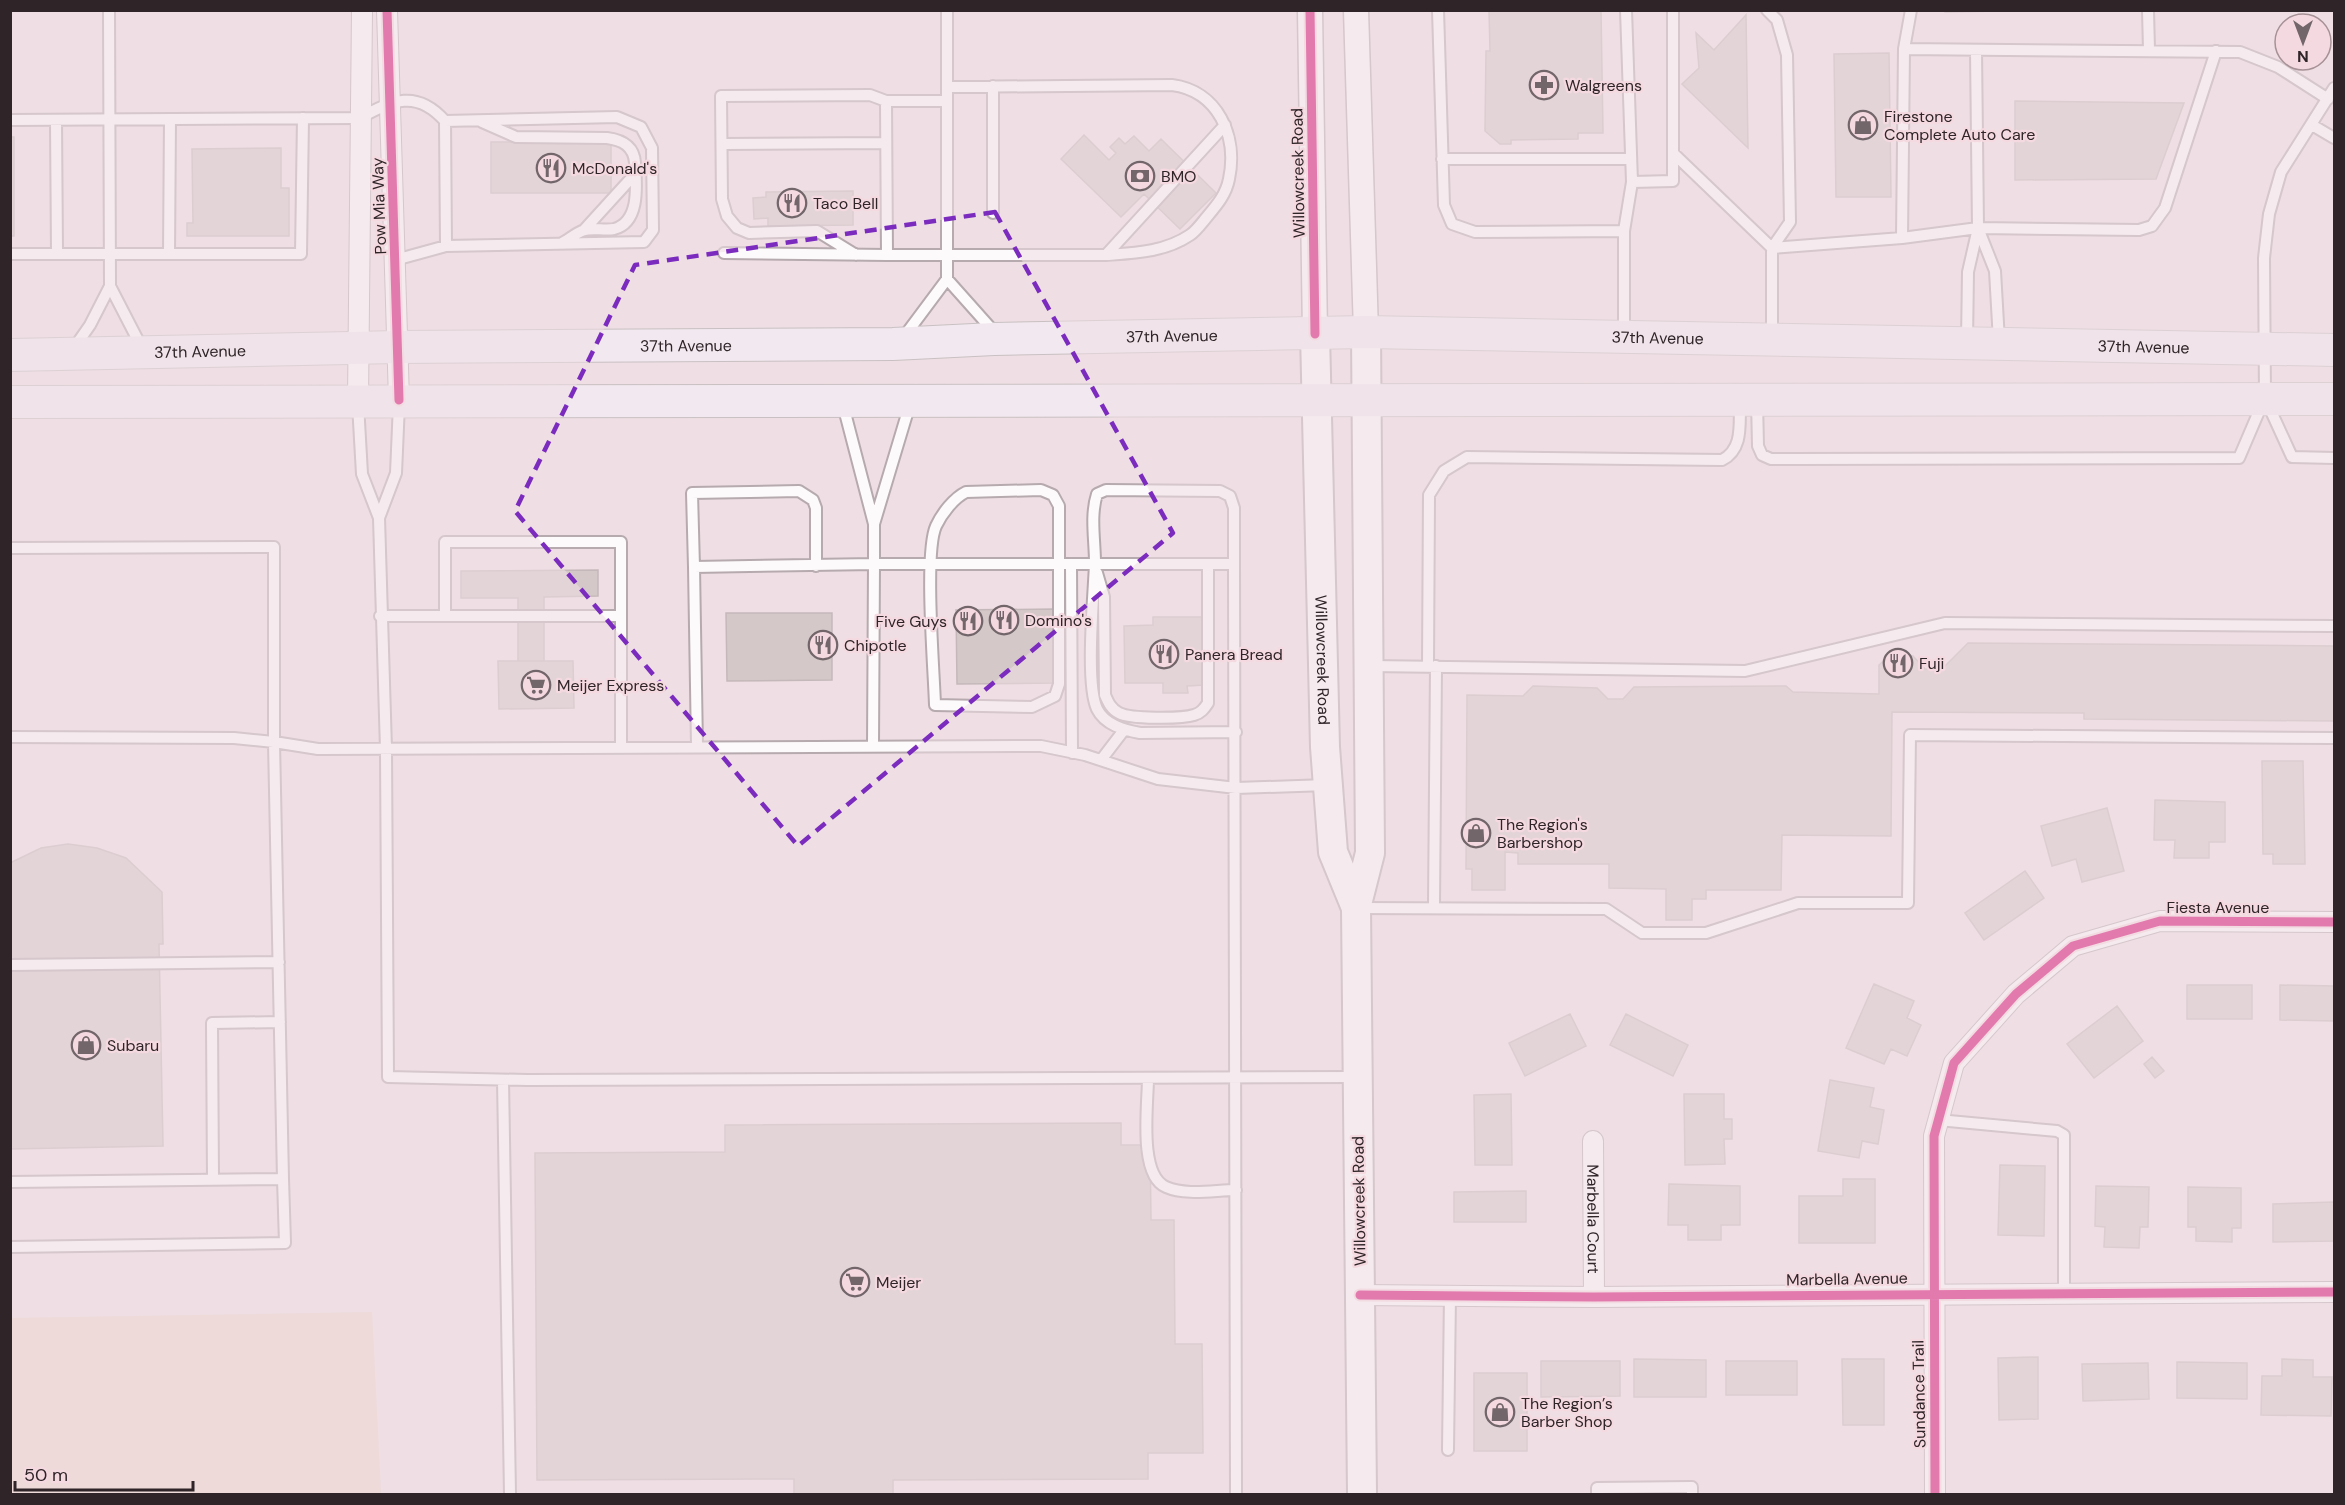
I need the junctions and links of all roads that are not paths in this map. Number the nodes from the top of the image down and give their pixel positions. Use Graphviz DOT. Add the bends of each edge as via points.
graph roads {
  1 [pos="109,10"];
  2 [pos="362,10"];
  3 [pos="387,10"];
  4 [pos="947,10"];
  5 [pos="1310,10"];
  6 [pos="1356,10"];
  7 [pos="1438,10"];
  8 [pos="1626,10"];
  9 [pos="1673,10"];
  10 [pos="1767,10"];
  11 [pos="1911,10"];
  12 [pos="2148,10"];
  13 [pos="1904,49"];
  14 [pos="1976,50"];
  15 [pos="2149,50"];
  16 [pos="2216,51"];
  17 [pos="993,86"];
  18 [pos="947,87"];
  19 [pos="2334,88"];
  20 [pos="2328,99"];
  21 [pos="886,101"];
  22 [pos="947,101"];
  23 [pos="390,102"];
  24 [pos="303,118"];
  25 [pos="360,118"];
  26 [pos="170,119"];
  27 [pos="10,120"];
  28 [pos="56,120"];
  29 [pos="110,120"];
  30 [pos="478,120"];
  31 [pos="445,121"];
  32 [pos="1225,125"];
  33 [pos="2312,125"];
  34 [pos="2334,138"];
  35 [pos="886,143"];
  36 [pos="722,144"];
  37 [pos="1673,153"];
  38 [pos="1443,159"];
  39 [pos="1631,159"];
  40 [pos="635,174"];
  41 [pos="1632,182"];
  42 [pos="993,213"];
  43 [pos="1978,228"];
  44 [pos="584,230"];
  45 [pos="1624,231"];
  46 [pos="1902,238"];
  47 [pos="561,244"];
  48 [pos="446,246"];
  49 [pos="1772,248"];
  50 [pos="724,253"];
  51 [pos="10,254"];
  52 [pos="57,254"];
  53 [pos="110,254"];
  54 [pos="169,254"];
  55 [pos="856,255"];
  56 [pos="887,255"];
  57 [pos="947,255"];
  58 [pos="1106,255"];
  59 [pos="395,260"];
  60 [pos="947,279"];
  61 [pos="110,286"];
  62 [pos="1366,332"];
  63 [pos="1316,334"];
  64 [pos="1624,336"];
  65 [pos="1000,339"];
  66 [pos="1772,339"];
  67 [pos="899,343"];
  68 [pos="1967,343"];
  69 [pos="1999,344"];
  70 [pos="398,347"];
  71 [pos="357,349"];
  72 [pos="2263,349"];
  73 [pos="2334,350"];
  74 [pos="144,353"];
  75 [pos="69,354"];
  76 [pos="10,355"];
  77 [pos="1367,399"];
  78 [pos="1748,399"];
  79 [pos="2265,399"];
  80 [pos="2334,399"];
  81 [pos="358,400"];
  82 [pos="399,400"];
  83 [pos="842,400"];
  84 [pos="911,400"];
  85 [pos="1317,400"];
  86 [pos="10,402"];
  87 [pos="2334,458"];
  88 [pos="379,518"];
  89 [pos="874,524"];
  90 [pos="10,548"];
  91 [pos="874,564"];
  92 [pos="931,564"];
  93 [pos="1059,564"];
  94 [pos="1071,564"];
  95 [pos="1095,564"];
  96 [pos="1208,564"];
  97 [pos="1234,564"];
  98 [pos="816,566"];
  99 [pos="694,567"];
  100 [pos="381,616"];
  101 [pos="445,616"];
  102 [pos="621,616"];
  103 [pos="2334,626"];
  104 [pos="1369,666"];
  105 [pos="1432,667"];
  106 [pos="1124,730"];
  107 [pos="1236,732"];
  108 [pos="10,737"];
  109 [pos="2334,738"];
  110 [pos="274,742"];
  111 [pos="873,745"];
  112 [pos="697,746"];
  113 [pos="621,747"];
  114 [pos="386,749"];
  115 [pos="1072,753"];
  116 [pos="1101,760"];
  117 [pos="1328,784"];
  118 [pos="1236,788"];
  119 [pos="1434,907"];
  120 [pos="1356,908"];
  121 [pos="2334,922"];
  122 [pos="279,962"];
  123 [pos="10,965"];
  124 [pos="280,1022"];
  125 [pos="1236,1077"];
  126 [pos="1358,1077"];
  127 [pos="1148,1078"];
  128 [pos="503,1080"];
  129 [pos="1938,1120"];
  130 [pos="1593,1141"];
  131 [pos="284,1179"];
  132 [pos="213,1180"];
  133 [pos="10,1182"];
  134 [pos="1236,1190"];
  135 [pos="10,1248"];
  136 [pos="2334,1292"];
  137 [pos="1933,1293"];
  138 [pos="2064,1293"];
  139 [pos="1360,1295"];
  140 [pos="1450,1295"];
  141 [pos="1594,1297"];
  142 [pos="1448,1450"];
  143 [pos="510,1494"];
  144 [pos="1236,1494"];
  145 [pos="1362,1494"];
  146 [pos="1597,1494"];
  147 [pos="1692,1494"];
  148 [pos="1935,1494"];
  1 -- 29 [label="lane"];
  2 -- 25 [label="street, Pow Mia Way"];
  3 -- 23 [label="street, Pow Mia Way"];
  4 -- 18 [label="lane"];
  5 -- 63 [label="street, Willowcreek Road"];
  6 -- 62 [label="street, Willowcreek Road"];
  7 -- 38 [label="lane"];
  8 -- 39 [label="lane"];
  9 -- 37 [label="lane"];
  10 -- 49 [label="lane" via="1777,20 1787,55 1790,222"];
  11 -- 13 [label="lane"];
  12 -- 15 [label="lane"];
  13 -- 14 [label="lane"];
  13 -- 46 [label="lane"];
  14 -- 15 [label="lane"];
  14 -- 43 [label="lane"];
  15 -- 16 [label="lane"];
  16 -- 20 [label="lane" via="2240,52 2278,67"];
  16 -- 43 [label="lane" via="2165,208 2152,226 2139,230"];
  17 -- 18 [label="lane"];
  17 -- 32 [label="lane" via="1172,85 1189,88 1219,112"];
  17 -- 42 [label="lane"];
  18 -- 22 [label="lane"];
  19 -- 20 [label="lane"];
  20 -- 33 [label="lane"];
  21 -- 22 [label="lane"];
  21 -- 35 [label="lane"];
  21 -- 36 [label="lane" via="870,95 721,96"];
  22 -- 57 [label="lane"];
  23 -- 25 [label="lane"];
  23 -- 31 [label="lane" via="426,105"];
  23 -- 59 [label="street, Pow Mia Way"];
  24 -- 25 [label="lane"];
  24 -- 26 [label="lane"];
  24 -- 54 [label="lane" via="301,254"];
  25 -- 71 [label="street, Pow Mia Way"];
  26 -- 29 [label="lane"];
  26 -- 54 [label="lane"];
  27 -- 28 [label="lane"];
  28 -- 29 [label="lane"];
  28 -- 52 [label="lane"];
  29 -- 53 [label="lane"];
  30 -- 31 [label="lane"];
  30 -- 40 [label="lane" via="516,136 618,139 628,145 634,157"];
  30 -- 47 [label="lane" via="617,117 641,127 648,136 652,148 650,238 644,242"];
  31 -- 48 [label="lane"];
  32 -- 58 [label="lane"];
  32 -- 58 [label="lane" via="1229,179 1222,199 1192,234 1169,246"];
  33 -- 34 [label="lane"];
  33 -- 72 [label="lane" via="2281,172 2269,214 2264,258"];
  35 -- 36 [label="lane"];
  35 -- 56 [label="lane"];
  36 -- 55 [label="lane" via="722,199 737,228 749,232 817,231"];
  37 -- 41 [label="lane" via="1673,181"];
  37 -- 49 [label="lane"];
  38 -- 39 [label="lane"];
  38 -- 45 [label="lane" via="1444,205 1452,224 1475,232"];
  39 -- 41 [label="lane"];
  40 -- 44 [label="lane"];
  40 -- 44 [label="lane" via="633,210 625,223 617,229"];
  41 -- 45 [label="lane"];
  43 -- 46 [label="lane"];
  43 -- 68 [label="lane" via="1968,272"];
  43 -- 69 [label="lane" via="1995,271"];
  44 -- 47 [label="lane"];
  45 -- 64 [label="lane"];
  46 -- 49 [label="lane"];
  47 -- 48 [label="lane"];
  48 -- 59 [label="lane"];
  49 -- 66 [label="lane"];
  50 -- 55 [label="lane"];
  51 -- 52 [label="lane"];
  52 -- 53 [label="lane"];
  53 -- 54 [label="lane"];
  53 -- 61 [label="lane"];
  55 -- 56 [label="lane"];
  56 -- 57 [label="lane"];
  57 -- 58 [label="lane"];
  57 -- 60 [label="lane"];
  59 -- 70 [label="street, Pow Mia Way"];
  60 -- 65 [label="lane"];
  60 -- 67 [label="lane"];
  61 -- 74 [label="lane"];
  61 -- 75 [label="lane" via="90,325"];
  62 -- 63 [label="main road, 37th Avenue"];
  62 -- 64 [label="main road, 37th Avenue"];
  62 -- 77 [label="main road, Willowcreek Road"];
  63 -- 65 [label="main road, 37th Avenue"];
  63 -- 85 [label="main road, Willowcreek Road"];
  64 -- 66 [label="main road, 37th Avenue"];
  65 -- 67 [label="main road, 37th Avenue"];
  66 -- 68 [label="main road, 37th Avenue"];
  67 -- 70 [label="main road, 37th Avenue"];
  68 -- 69 [label="main road, 37th Avenue"];
  69 -- 72 [label="main road, 37th Avenue"];
  70 -- 71 [label="main road, 37th Avenue"];
  70 -- 82 [label="street, Pow Mia Way"];
  71 -- 74 [label="main road, 37th Avenue"];
  71 -- 81 [label="street, Pow Mia Way"];
  72 -- 73 [label="main road, 37th Avenue"];
  72 -- 79 [label="lane"];
  74 -- 75 [label="main road, 37th Avenue"];
  75 -- 76 [label="main road, 37th Avenue"];
  77 -- 78 [label="main road"];
  77 -- 85 [label="main road"];
  77 -- 104 [label="main road, Willowcreek Road"];
  78 -- 79 [label="main road"];
  78 -- 79 [label="lane" via="1762,455 1790,459 2239,458"];
  78 -- 105 [label="lane" via="1737,446 1732,455 1722,460 1467,457 1444,471 1429,495"];
  79 -- 80 [label="main road"];
  79 -- 87 [label="lane" via="2292,457"];
  81 -- 82 [label="main road"];
  81 -- 86 [label="main road"];
  81 -- 88 [label="lane" via="362,474"];
  82 -- 83 [label="main road"];
  82 -- 88 [label="lane" via="396,473"];
  83 -- 84 [label="main road"];
  83 -- 89 [label="lane"];
  84 -- 85 [label="main road"];
  84 -- 89 [label="lane"];
  85 -- 117 [label="main road, Willowcreek Road"];
  88 -- 100 [label="lane"];
  89 -- 91 [label="lane"];
  90 -- 110 [label="lane" via="274,547"];
  91 -- 92 [label="lane"];
  91 -- 98 [label="lane"];
  91 -- 111 [label="lane"];
  92 -- 93 [label="lane"];
  92 -- 93 [label="lane" via="935,526 957,496 966,492 1041,490 1053,495 1059,506"];
  92 -- 93 [label="lane" via="935,705 1032,707 1054,696 1059,684"];
  93 -- 94 [label="lane"];
  94 -- 95 [label="lane"];
  94 -- 115 [label="lane"];
  95 -- 96 [label="lane"];
  95 -- 96 [label="lane" via="1104,597 1105,695 1119,713 1133,717 1193,715 1203,711 1208,703"];
  95 -- 97 [label="lane" via="1094,506 1097,494 1106,490 1220,491 1230,496 1234,508"];
  95 -- 106 [label="lane" via="1091,598 1093,692 1097,710 1108,722"];
  96 -- 97 [label="lane"];
  97 -- 107 [label="lane"];
  98 -- 99 [label="lane"];
  98 -- 99 [label="lane" via="816,508 813,500 799,491 692,493"];
  99 -- 112 [label="lane"];
  100 -- 101 [label="lane"];
  100 -- 114 [label="lane"];
  101 -- 102 [label="lane"];
  101 -- 102 [label="lane" via="445,542 621,542"];
  102 -- 113 [label="lane"];
  103 -- 105 [label="lane" via="1945,622 1745,671"];
  104 -- 105 [label="lane"];
  104 -- 120 [label="main road, Willowcreek Road" via="1370,853"];
  105 -- 119 [label="lane"];
  106 -- 107 [label="lane"];
  106 -- 116 [label="lane"];
  107 -- 118 [label="lane"];
  108 -- 110 [label="lane" via="234,738"];
  109 -- 119 [label="lane" via="1910,735 1908,903 1798,903 1706,933 1642,933 1606,909"];
  110 -- 114 [label="lane" via="318,749"];
  110 -- 122 [label="lane"];
  111 -- 112 [label="lane"];
  111 -- 115 [label="lane" via="1041,746"];
  112 -- 113 [label="lane"];
  113 -- 114 [label="lane"];
  114 -- 128 [label="lane" via="388,1077"];
  115 -- 116 [label="lane"];
  116 -- 118 [label="lane" via="1158,779"];
  117 -- 118 [label="lane"];
  117 -- 120 [label="main road, Willowcreek Road" via="1333,852"];
  118 -- 125 [label="lane"];
  119 -- 120 [label="lane"];
  120 -- 126 [label="main road, Willowcreek Road"];
  121 -- 129 [label="street, Fiesta Avenue" via="2160,921 2073,946 2016,994 1954,1064"];
  122 -- 123 [label="lane"];
  122 -- 124 [label="lane"];
  124 -- 131 [label="lane"];
  124 -- 132 [label="lane" via="212,1023"];
  125 -- 126 [label="lane"];
  125 -- 127 [label="lane"];
  125 -- 134 [label="lane"];
  126 -- 139 [label="main road, Willowcreek Road"];
  127 -- 128 [label="lane"];
  127 -- 134 [label="lane" via="1148,1156 1150,1172 1157,1181 1181,1191"];
  128 -- 143 [label="lane"];
  129 -- 137 [label="street, Fiesta Avenue" via="1934,1136"];
  129 -- 138 [label="lane" via="2057,1131 2064,1135"];
  130 -- 141 [label="street, Marbella Court"];
  131 -- 132 [label="lane"];
  131 -- 135 [label="lane" via="285,1243"];
  132 -- 133 [label="lane"];
  134 -- 144 [label="lane"];
  136 -- 138 [label="street, Marbella Avenue"];
  137 -- 138 [label="street, Marbella Avenue"];
  137 -- 141 [label="street, Marbella Avenue"];
  137 -- 148 [label="street, Sundance Trail"];
  139 -- 140 [label="street, Marbella Avenue"];
  139 -- 145 [label="main road, Willowcreek Road"];
  140 -- 141 [label="street, Marbella Avenue"];
  140 -- 142 [label="lane"];
  146 -- 147 [label="lane" via="1597,1488 1692,1487"];
}
